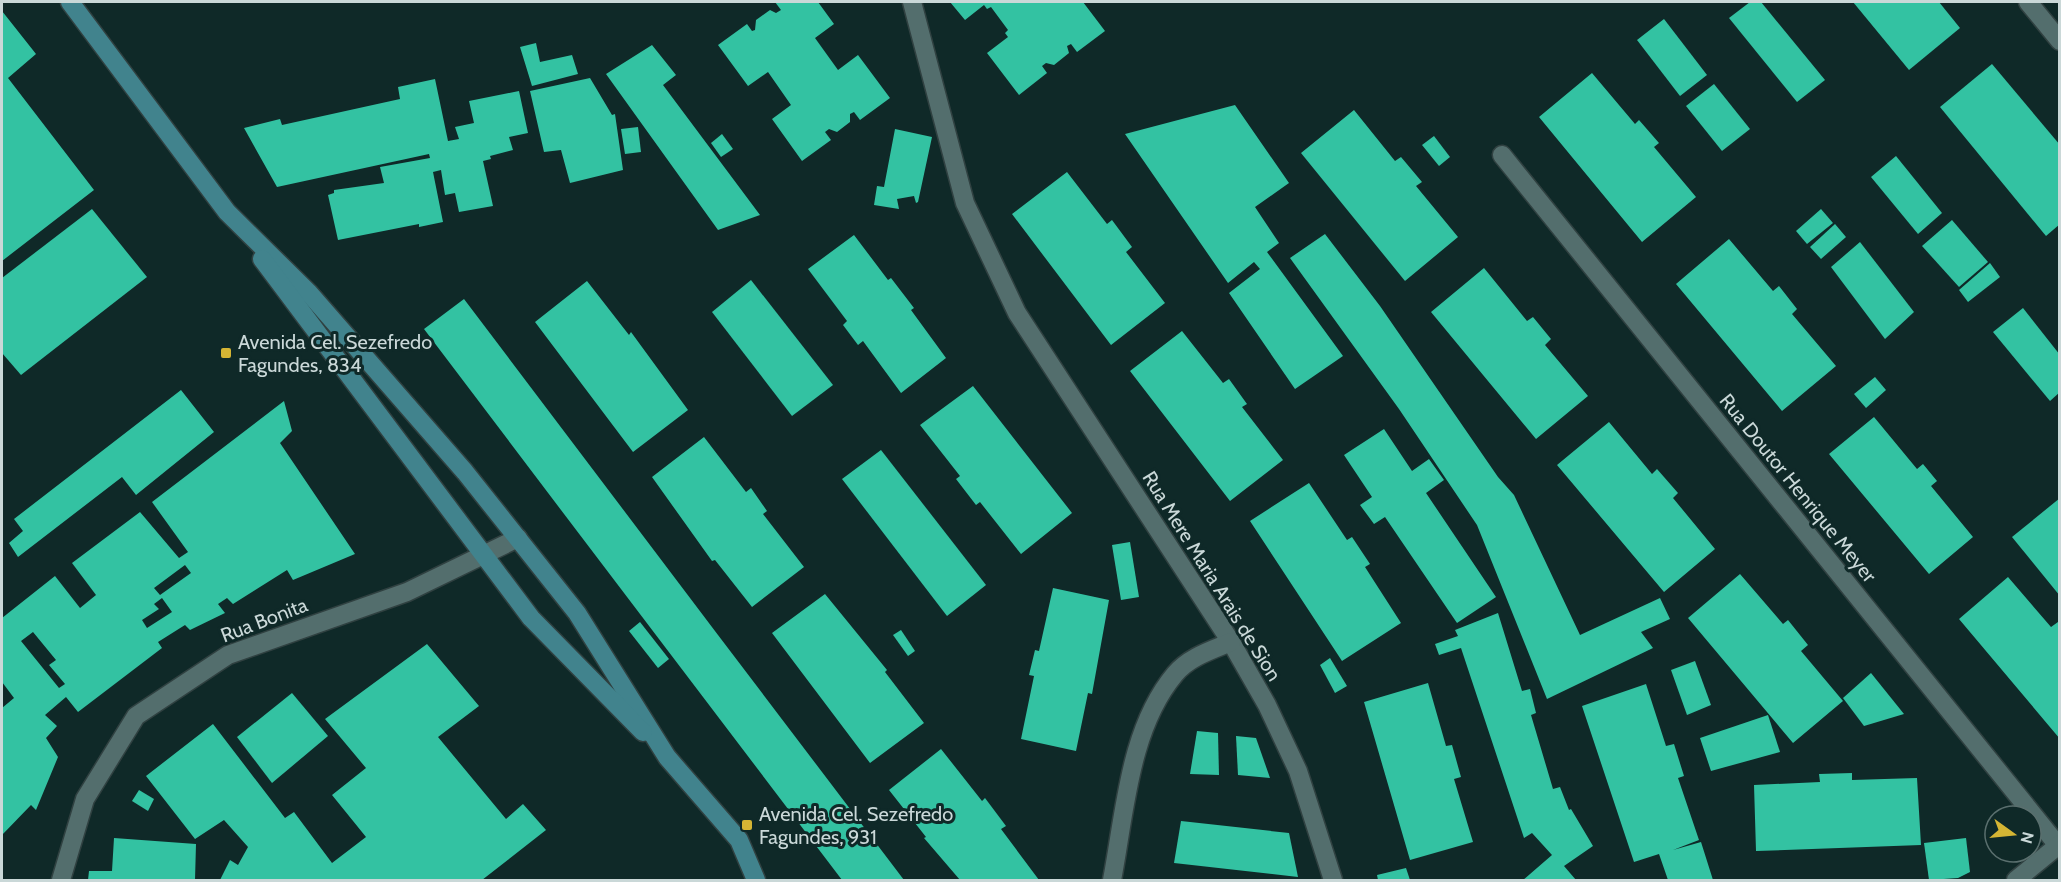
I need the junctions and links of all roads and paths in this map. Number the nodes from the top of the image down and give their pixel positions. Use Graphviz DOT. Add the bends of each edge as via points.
graph roads {
  1 [pos="70,2"];
  2 [pos="912,2"];
  3 [pos="2028,2"];
  4 [pos="2060,41"];
  5 [pos="1502,155"];
  6 [pos="227,212"];
  7 [pos="518,538"];
  8 [pos="484,555"];
  9 [pos="1232,642"];
  10 [pos="667,757"];
  11 [pos="2059,846"];
  12 [pos="61,880"];
  13 [pos="756,880"];
  14 [pos="1112,880"];
  15 [pos="1333,880"];
  16 [pos="2016,880"];
  1 -- 6 [label="main road"];
  2 -- 9 [label="street, Rua Mere Maria Arais de Sion" via="965,203 1017,313"];
  3 -- 4 [label="street"];
  5 -- 11 [label="street, Rua Doutor Henrique Meyer"];
  6 -- 7 [label="main road" via="309,292"];
  6 -- 8 [label="main road"];
  7 -- 8 [label="street, Rua Bonita"];
  7 -- 10 [label="main road" via="577,613"];
  8 -- 10 [label="main road" via="531,618"];
  8 -- 12 [label="street, Rua Bonita" via="407,592 228,655 136,716 85,799"];
  9 -- 14 [label="street" via="1200,655 1176,673 1158,700 1134,763"];
  9 -- 15 [label="street, Rua Mere Maria Arais de Sion" via="1298,771"];
  10 -- 13 [label="main road" via="739,840"];
  11 -- 16 [label="street"];
}
